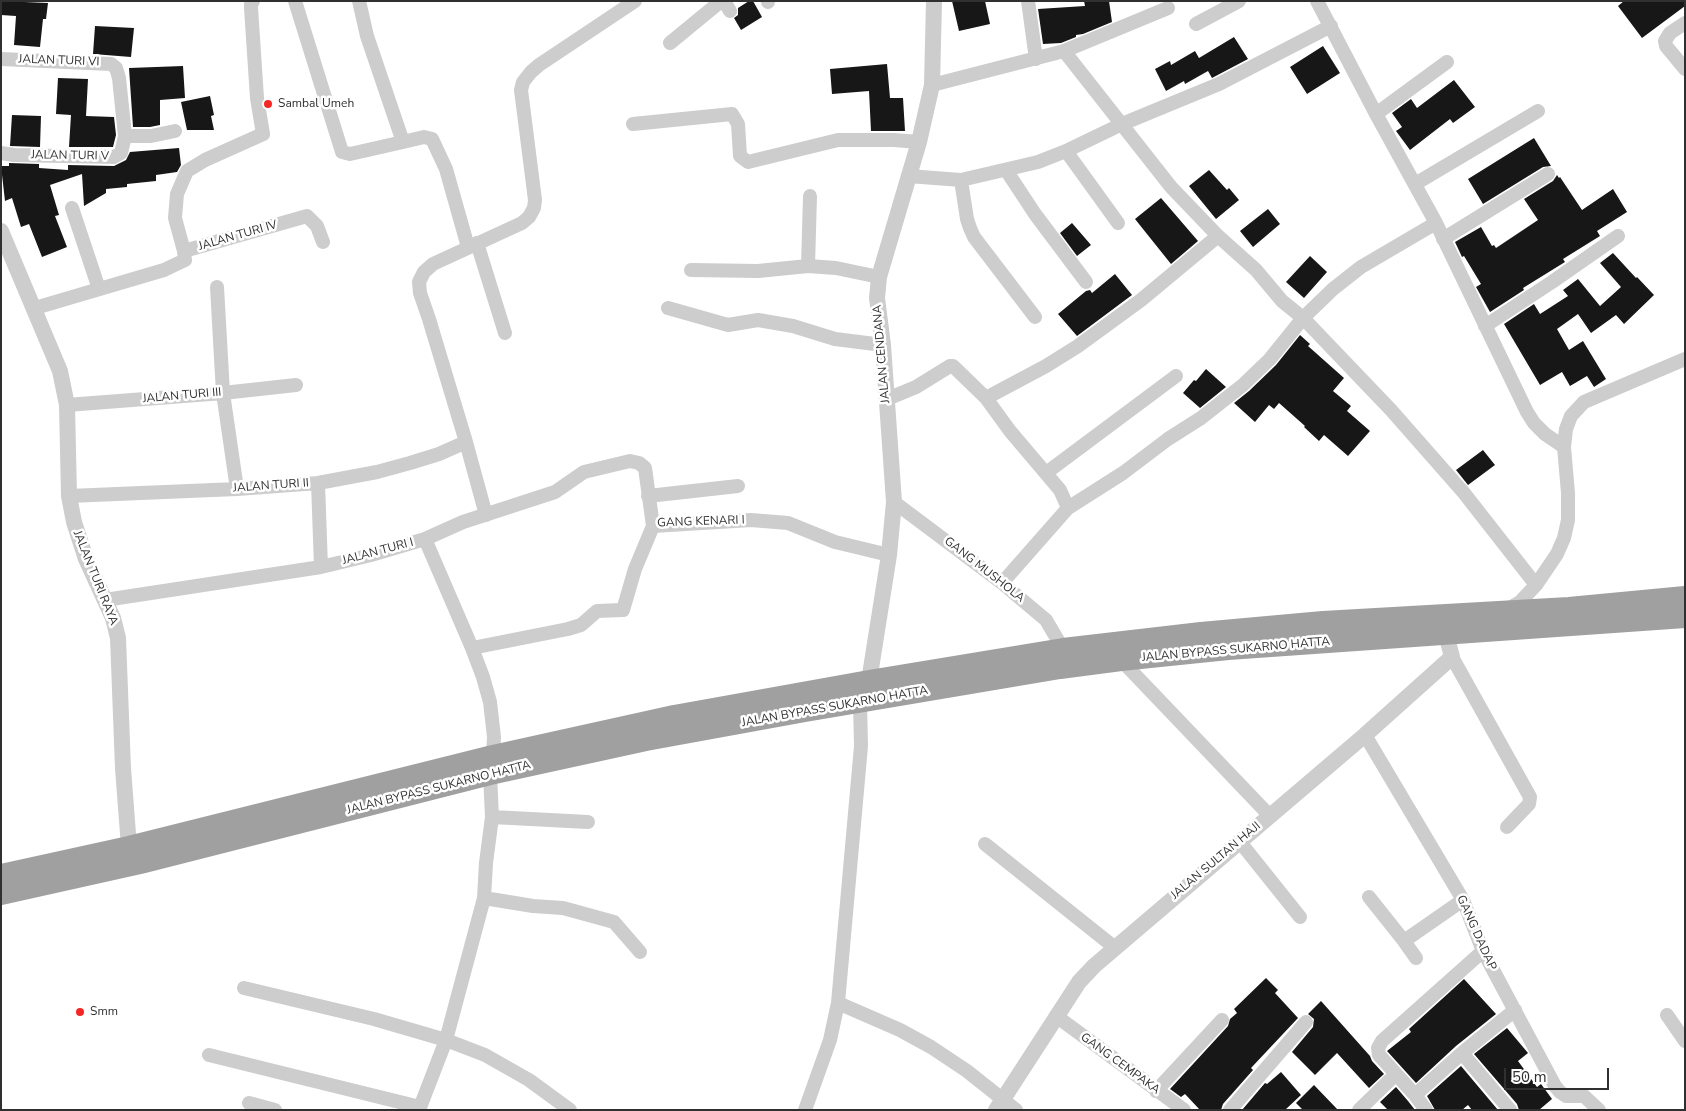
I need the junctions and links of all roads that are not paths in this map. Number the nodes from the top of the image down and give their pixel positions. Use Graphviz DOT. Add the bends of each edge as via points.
graph roads {
  1 [pos="254,1"];
  2 [pos="295,1"];
  3 [pos="359,1"];
  4 [pos="635,1"];
  5 [pos="934,1"];
  6 [pos="1028,1"];
  7 [pos="1239,1"];
  8 [pos="1317,1"];
  9 [pos="725,4"];
  10 [pos="1168,8"];
  11 [pos="1685,23"];
  12 [pos="1196,24"];
  13 [pos="1331,26"];
  14 [pos="670,43"];
  15 [pos="1064,51"];
  16 [pos="1036,58"];
  17 [pos="1,59"];
  18 [pos="1447,62"];
  19 [pos="1685,70"];
  20 [pos="932,85"];
  21 [pos="1538,111"];
  22 [pos="1376,114"];
  23 [pos="633,124"];
  24 [pos="1122,124"];
  25 [pos="175,131"];
  26 [pos="125,136"];
  27 [pos="403,142"];
  28 [pos="919,142"];
  29 [pos="1066,152"];
  30 [pos="1,153"];
  31 [pos="1006,170"];
  32 [pos="1548,174"];
  33 [pos="908,176"];
  34 [pos="960,180"];
  35 [pos="1415,184"];
  36 [pos="810,196"];
  37 [pos="72,208"];
  38 [pos="1118,223"];
  39 [pos="1436,223"];
  40 [pos="1,231"];
  41 [pos="1218,236"];
  42 [pos="1618,236"];
  43 [pos="1443,239"];
  44 [pos="323,242"];
  45 [pos="473,245"];
  46 [pos="184,251"];
  47 [pos="808,266"];
  48 [pos="691,270"];
  49 [pos="880,277"];
  50 [pos="1086,282"];
  51 [pos="217,287"];
  52 [pos="99,289"];
  53 [pos="35,308"];
  54 [pos="668,308"];
  55 [pos="1035,317"];
  56 [pos="1302,318"];
  57 [pos="1485,326"];
  58 [pos="505,333"];
  59 [pos="883,345"];
  60 [pos="1685,359"];
  61 [pos="1176,376"];
  62 [pos="296,384"];
  63 [pos="224,392"];
  64 [pos="986,398"];
  65 [pos="887,399"];
  66 [pos="67,405"];
  67 [pos="466,442"];
  68 [pos="1564,447"];
  69 [pos="1046,473"];
  70 [pos="318,483"];
  71 [pos="738,486"];
  72 [pos="237,489"];
  73 [pos="69,496"];
  74 [pos="648,496"];
  75 [pos="894,502"];
  76 [pos="1068,508"];
  77 [pos="486,515"];
  78 [pos="653,526"];
  79 [pos="425,539"];
  80 [pos="889,555"];
  81 [pos="321,566"];
  82 [pos="1002,583"];
  83 [pos="1536,585"];
  84 [pos="1685,598"];
  85 [pos="105,600"];
  86 [pos="1506,610"];
  87 [pos="1685,617"];
  88 [pos="1446,634"];
  89 [pos="472,648"];
  90 [pos="1064,649"];
  91 [pos="1452,656"];
  92 [pos="1121,660"];
  93 [pos="869,681"];
  94 [pos="860,702"];
  95 [pos="1365,736"];
  96 [pos="492,765"];
  97 [pos="1270,816"];
  98 [pos="492,817"];
  99 [pos="588,822"];
  100 [pos="1507,827"];
  101 [pos="1240,842"];
  102 [pos="985,844"];
  103 [pos="129,847"];
  104 [pos="1,875"];
  105 [pos="1,894"];
  106 [pos="1369,896"];
  107 [pos="484,898"];
  108 [pos="1463,900"];
  109 [pos="1300,917"];
  110 [pos="1404,941"];
  111 [pos="1114,947"];
  112 [pos="1482,951"];
  113 [pos="640,952"];
  114 [pos="1416,958"];
  115 [pos="244,988"];
  116 [pos="838,1003"];
  117 [pos="1515,1010"];
  118 [pos="1667,1015"];
  119 [pos="1056,1016"];
  120 [pos="1222,1020"];
  121 [pos="1306,1022"];
  122 [pos="446,1040"];
  123 [pos="1685,1041"];
  124 [pos="1462,1053"];
  125 [pos="209,1055"];
  126 [pos="1396,1074"];
  127 [pos="1156,1091"];
  128 [pos="1414,1095"];
  129 [pos="249,1103"];
  130 [pos="999,1104"];
  131 [pos="420,1108"];
  132 [pos="275,1110"];
  133 [pos="570,1110"];
  134 [pos="805,1110"];
  135 [pos="1016,1110"];
  136 [pos="1184,1110"];
  137 [pos="1230,1110"];
  138 [pos="1359,1110"];
  139 [pos="1426,1110"];
  140 [pos="1510,1110"];
  141 [pos="1599,1110"];
  1 -- 46 [label="street" via="251,8 256,98 263,134 187,171 179,186 175,218"];
  2 -- 27 [label="street" via="342,152 350,154"];
  3 -- 27 [label="street" via="367,36"];
  4 -- 45 [label="street" via="526,76 522,90 534,208 522,223"];
  5 -- 20 [label="street, JALAN CENDANA"];
  6 -- 16 [label="street"];
  7 -- 12 [label="street"];
  8 -- 13 [label="street"];
  9 -- 14 [label="street"];
  10 -- 15 [label="street"];
  11 -- 19 [label="street" via="1670,33 1665,41"];
  13 -- 22 [label="street"];
  13 -- 24 [label="street" via="1219,84"];
  15 -- 16 [label="street"];
  15 -- 24 [label="street"];
  16 -- 20 [label="street"];
  17 -- 26 [label="street, JALAN TURI VI" via="111,64 119,78"];
  18 -- 22 [label="street"];
  20 -- 28 [label="street, JALAN CENDANA"];
  21 -- 35 [label="street"];
  22 -- 35 [label="street"];
  23 -- 28 [label="street" via="732,114 738,124 740,156 748,162 838,140"];
  24 -- 29 [label="street"];
  24 -- 41 [label="street" via="1171,187"];
  25 -- 26 [label="street" via="151,136"];
  26 -- 30 [label="street, JALAN TURI V" via="121,153 114,157"];
  27 -- 45 [label="street" via="424,137 432,139"];
  28 -- 33 [label="street, JALAN CENDANA"];
  29 -- 31 [label="street"];
  29 -- 38 [label="street"];
  31 -- 34 [label="street"];
  31 -- 50 [label="street"];
  32 -- 43 [label="street"];
  33 -- 34 [label="street"];
  33 -- 49 [label="street, JALAN CENDANA"];
  34 -- 55 [label="street" via="966,219 974,237"];
  35 -- 39 [label="street"];
  36 -- 47 [label="street"];
  37 -- 52 [label="street"];
  39 -- 43 [label="street"];
  39 -- 56 [label="street" via="1361,267"];
  40 -- 53 [label="street, JALAN TURI RAYA"];
  41 -- 56 [label="street"];
  41 -- 64 [label="street" via="1141,300 1085,341"];
  42 -- 57 [label="street"];
  43 -- 57 [label="street"];
  44 -- 46 [label="street, JALAN TURI IV" via="318,226 307,216"];
  45 -- 58 [label="street"];
  45 -- 67 [label="street" via="433,264 420,278 419,287"];
  46 -- 52 [label="street, JALAN TURI IV" via="186,258 183,262"];
  47 -- 48 [label="street" via="758,271"];
  47 -- 49 [label="street"];
  49 -- 59 [label="street, JALAN CENDANA" via="876,298"];
  51 -- 63 [label="street"];
  52 -- 53 [label="street, JALAN TURI IV"];
  53 -- 66 [label="street, JALAN TURI RAYA" via="60,371"];
  54 -- 59 [label="street" via="728,325 758,320 793,326 835,339"];
  56 -- 76 [label="street" via="1270,360 1243,385 1123,474"];
  56 -- 83 [label="street" via="1464,493"];
  57 -- 68 [label="street" via="1534,423"];
  59 -- 65 [label="street, JALAN CENDANA"];
  60 -- 68 [label="street" via="1584,402 1571,416"];
  61 -- 69 [label="street"];
  62 -- 63 [label="street, JALAN TURI III"];
  63 -- 66 [label="street, JALAN TURI III"];
  63 -- 72 [label="street"];
  64 -- 65 [label="street" via="952,365 916,387"];
  64 -- 69 [label="street"];
  65 -- 75 [label="street, JALAN CENDANA"];
  66 -- 73 [label="street, JALAN TURI RAYA"];
  67 -- 70 [label="street, JALAN TURI II" via="410,463"];
  67 -- 77 [label="street"];
  68 -- 83 [label="street" via="1568,520 1557,554"];
  69 -- 76 [label="street" via="1060,490"];
  70 -- 72 [label="street, JALAN TURI II"];
  70 -- 81 [label="street"];
  71 -- 74 [label="street"];
  72 -- 73 [label="street, JALAN TURI II"];
  73 -- 85 [label="street, JALAN TURI RAYA" via="78,538"];
  74 -- 77 [label="street, GANG KENARI I" via="645,468 639,462 630,461 584,472 555,492"];
  74 -- 78 [label="street, GANG KENARI I"];
  75 -- 80 [label="street, JALAN CENDANA"];
  75 -- 82 [label="street, GANG MUSHOLA"];
  76 -- 82 [label="street"];
  77 -- 79 [label="street, GANG KENARI I"];
  78 -- 80 [label="street, GANG KENARI I" via="751,520 788,523 835,542"];
  78 -- 89 [label="street" via="635,569 624,610 597,611 581,625 568,629"];
  79 -- 81 [label="street, JALAN TURI I"];
  79 -- 89 [label="street, JALAN TURI I"];
  80 -- 93 [label="street, JALAN CENDANA"];
  81 -- 85 [label="street, JALAN TURI I"];
  82 -- 90 [label="street, GANG MUSHOLA" via="1046,620"];
  83 -- 86 [label="street" via="1520,602"];
  84 -- 86 [label="highway, JALAN BYPASS SUKARNO HATTA"];
  85 -- 103 [label="street, JALAN TURI RAYA" via="118,638"];
  86 -- 90 [label="highway, JALAN BYPASS SUKARNO HATTA" via="1323,622"];
  87 -- 88 [label="highway, JALAN BYPASS SUKARNO HATTA"];
  88 -- 91 [label="street"];
  88 -- 92 [label="highway, JALAN BYPASS SUKARNO HATTA"];
  89 -- 96 [label="street, JALAN TURI I" via="490,702 494,737"];
  90 -- 93 [label="highway, JALAN BYPASS SUKARNO HATTA"];
  91 -- 95 [label="street, JALAN SULTAN HAJI"];
  91 -- 100 [label="street" via="1530,797 1529,804"];
  92 -- 94 [label="highway, JALAN BYPASS SUKARNO HATTA"];
  92 -- 97 [label="street"];
  93 -- 96 [label="highway, JALAN BYPASS SUKARNO HATTA" via="674,716"];
  94 -- 96 [label="highway, JALAN BYPASS SUKARNO HATTA"];
  94 -- 116 [label="street" via="861,746"];
  95 -- 97 [label="street, JALAN SULTAN HAJI"];
  95 -- 108 [label="street, GANG DADAP"];
  96 -- 98 [label="street, JALAN TURI I"];
  96 -- 103 [label="highway, JALAN BYPASS SUKARNO HATTA"];
  96 -- 105 [label="highway, JALAN BYPASS SUKARNO HATTA" via="140,864"];
  97 -- 101 [label="street, JALAN SULTAN HAJI"];
  98 -- 99 [label="street"];
  98 -- 107 [label="street, JALAN TURI I"];
  101 -- 109 [label="street"];
  101 -- 111 [label="street, JALAN SULTAN HAJI"];
  102 -- 111 [label="street"];
  103 -- 104 [label="highway, JALAN BYPASS SUKARNO HATTA"];
  106 -- 110 [label="street"];
  107 -- 113 [label="street" via="563,908 614,922"];
  107 -- 122 [label="street, JALAN TURI I"];
  108 -- 110 [label="street"];
  108 -- 112 [label="street, GANG DADAP"];
  110 -- 114 [label="street"];
  111 -- 119 [label="street, JALAN SULTAN HAJI" via="1079,982"];
  112 -- 117 [label="street, GANG DADAP"];
  112 -- 126 [label="street" via="1378,1045 1379,1055"];
  115 -- 122 [label="street"];
  116 -- 130 [label="street" via="931,1047 967,1071"];
  116 -- 134 [label="street" via="830,1040"];
  117 -- 124 [label="street"];
  117 -- 141 [label="street, GANG DADAP" via="1560,1092 1566,1096 1584,1096"];
  118 -- 123 [label="street"];
  119 -- 127 [label="street, GANG CEMPAKA"];
  119 -- 130 [label="street, JALAN SULTAN HAJI"];
  120 -- 127 [label="street"];
  121 -- 137 [label="street"];
  122 -- 131 [label="street, JALAN TURI I"];
  122 -- 133 [label="street" via="485,1055 529,1080"];
  124 -- 128 [label="street"];
  124 -- 140 [label="street"];
  125 -- 131 [label="street"];
  126 -- 128 [label="street"];
  126 -- 138 [label="street"];
  127 -- 136 [label="street, GANG CEMPAKA"];
  128 -- 139 [label="street"];
  129 -- 132 [label="street"];
  130 -- 135 [label="street"];
}
